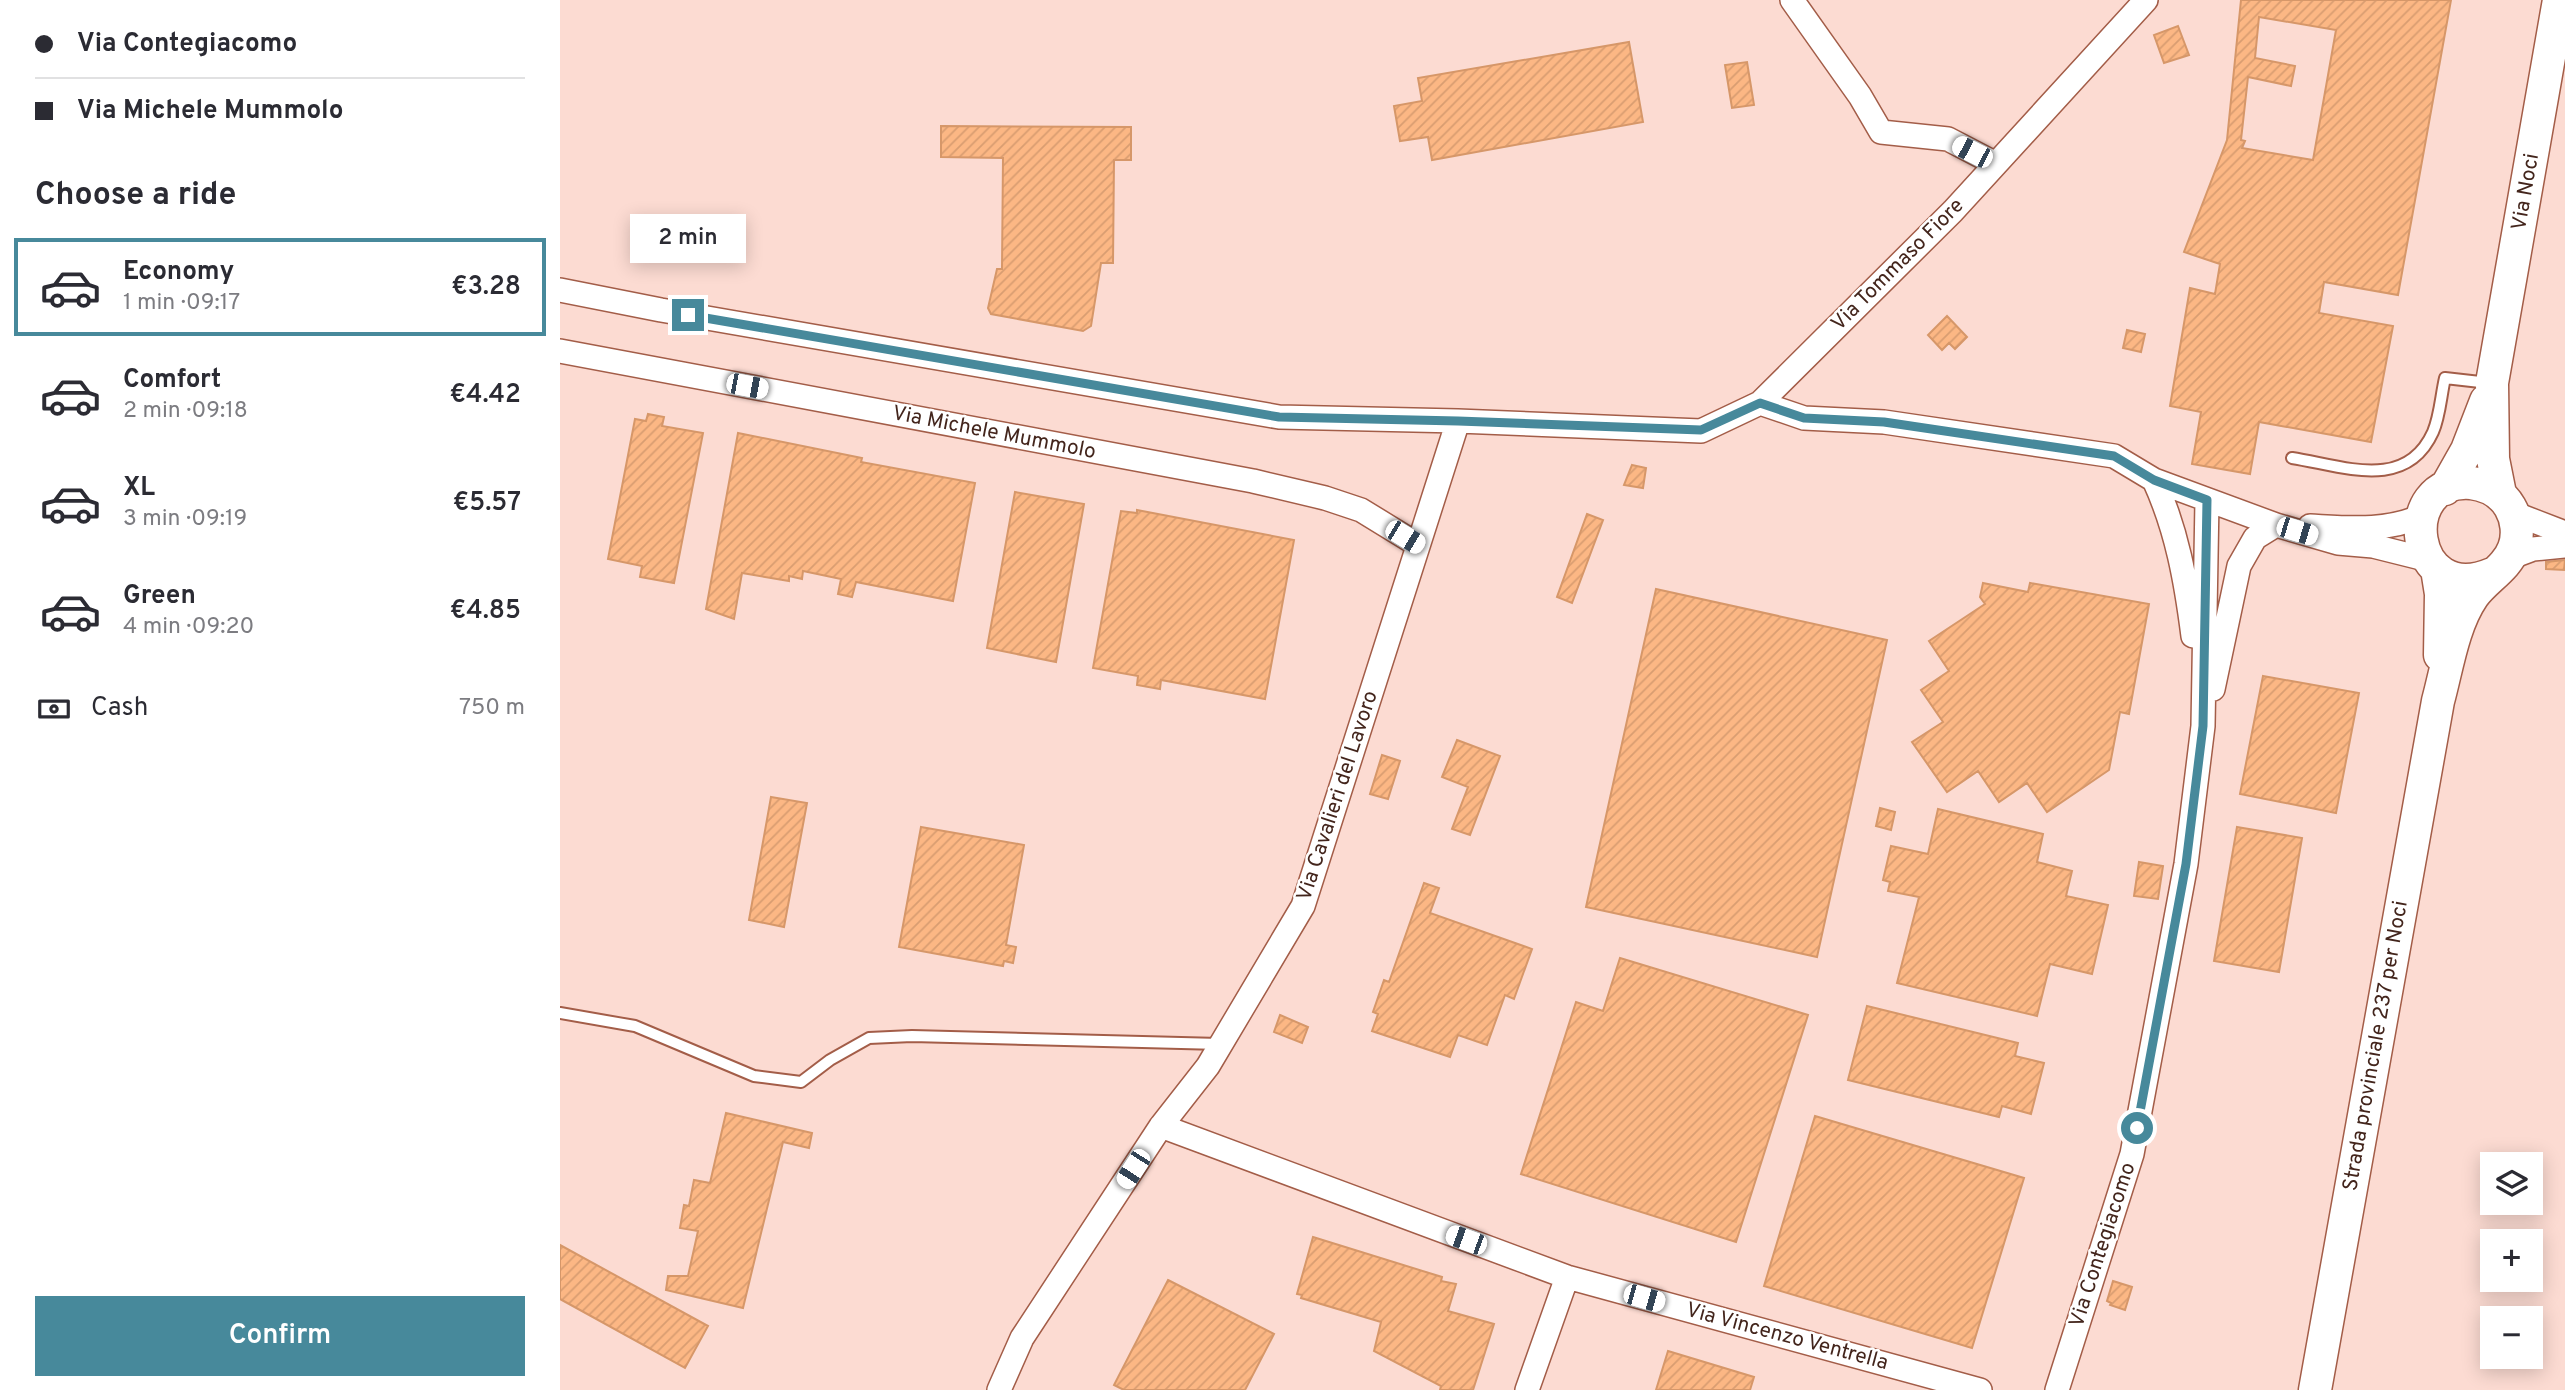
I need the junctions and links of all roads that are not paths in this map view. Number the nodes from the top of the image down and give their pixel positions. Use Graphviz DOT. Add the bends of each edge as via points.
graph roads {
  1 [pos="1792,0"];
  2 [pos="2146,0"];
  3 [pos="2559,0"];
  4 [pos="1996,164"];
  5 [pos="560,290"];
  6 [pos="560,351"];
  7 [pos="2492,383"];
  8 [pos="1760,403"];
  9 [pos="1458,421"];
  10 [pos="2292,457"];
  11 [pos="2154,480"];
  12 [pos="2445,489"];
  13 [pos="2207,500"];
  14 [pos="2507,504"];
  15 [pos="2422,516"];
  16 [pos="2276,525"];
  17 [pos="2565,533"];
  18 [pos="1418,545"];
  19 [pos="2565,547"];
  20 [pos="2433,565"];
  21 [pos="2501,566"];
  22 [pos="2438,701"];
  23 [pos="2203,726"];
  24 [pos="560,1013"];
  25 [pos="1220,1044"];
  26 [pos="1161,1126"];
  27 [pos="1567,1277"];
  28 [pos="999,1390"];
  29 [pos="1527,1390"];
  30 [pos="1980,1390"];
  31 [pos="2057,1390"];
  32 [pos="2315,1390"];
  1 -- 4 [label="street" via="1881,132 1948,139"];
  2 -- 4 [label="street, Via Tommaso Fiore"];
  3 -- 7 [label="main road, Via Noci"];
  4 -- 8 [label="street, Via Tommaso Fiore"];
  5 -- 9 [label="street" via="1279,417"];
  6 -- 18 [label="street, Via Michele Mummolo" via="1313,495 1361,510"];
  7 -- 10 [label="lane" via="2445,378 2433,430 2419,455 2399,468 2380,472"];
  7 -- 12 [label="main road, Via Noci" via="2467,450"];
  7 -- 14 [label="main road, Via Noci" via="2493,460"];
  8 -- 9 [label="street" via="1701,430"];
  8 -- 11 [label="street" via="1804,418 1884,422 2114,456"];
  9 -- 18 [label="street, Via Cavalieri del Lavoro"];
  11 -- 13 [label="street"];
  11 -- 23 [label="street, Via Contegiacomo" via="2185,576"];
  12 -- 14 [label="main road" via="2467,483 2490,488"];
  12 -- 15 [label="main road"];
  13 -- 16 [label="street"];
  13 -- 23 [label="street, Via Contegiacomo"];
  14 -- 17 [label="street"];
  14 -- 21 [label="main road" via="2517,536"];
  15 -- 16 [label="street" via="2375,529"];
  15 -- 20 [label="main road" via="2420,539"];
  16 -- 20 [label="street" via="2338,543 2373,546"];
  16 -- 23 [label="street, Via Contegiacomo" via="2255,538 2239,566"];
  18 -- 25 [label="street, Via Cavalieri del Lavoro" via="1303,906"];
  19 -- 21 [label="street" via="2533,549"];
  20 -- 21 [label="main road" via="2458,579 2481,579"];
  20 -- 22 [label="main road, Strada provinciale 237 per Noci" via="2441,594"];
  21 -- 22 [label="main road, Strada provinciale 237 per Noci" via="2472,597"];
  22 -- 32 [label="main road, Strada provinciale 237 per Noci"];
  23 -- 31 [label="street, Via Contegiacomo" via="2186,864 2132,1154"];
  24 -- 25 [label="lane" via="635,1026 754,1076 801,1082 869,1038"];
  25 -- 26 [label="street, Via Cavalieri del Lavoro"];
  26 -- 27 [label="street, Via Vincenzo Ventrella"];
  26 -- 28 [label="street, Via Cavalieri del Lavoro" via="1022,1338"];
  27 -- 29 [label="street"];
  27 -- 30 [label="street, Via Vincenzo Ventrella"];
}
